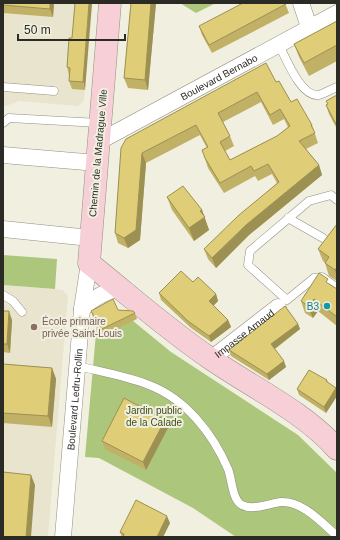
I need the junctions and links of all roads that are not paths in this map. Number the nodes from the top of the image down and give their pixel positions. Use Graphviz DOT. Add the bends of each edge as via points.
graph roads {
  1 [pos="110,3"];
  2 [pos="301,3"];
  3 [pos="337,13"];
  4 [pos="309,27"];
  5 [pos="279,45"];
  6 [pos="3,87"];
  7 [pos="337,87"];
  8 [pos="54,91"];
  9 [pos="3,123"];
  10 [pos="101,133"];
  11 [pos="3,155"];
  12 [pos="97,164"];
  13 [pos="335,196"];
  14 [pos="288,218"];
  15 [pos="3,229"];
  16 [pos="90,238"];
  17 [pos="324,238"];
  18 [pos="89,263"];
  19 [pos="121,288"];
  20 [pos="337,288"];
  21 [pos="3,295"];
  22 [pos="282,304"];
  23 [pos="82,309"];
  24 [pos="22,312"];
  25 [pos="211,359"];
  26 [pos="78,366"];
  27 [pos="336,447"];
  28 [pos="337,536"];
  29 [pos="63,537"];
  1 -- 10 [label="street, Chemin de la Madrague Ville"];
  2 -- 4 [label="street"];
  3 -- 4 [label="street, Boulevard Bernabo"];
  4 -- 5 [label="street, Boulevard Bernabo"];
  5 -- 7 [label="lane" via="304,88 313,94 320,94"];
  5 -- 10 [label="street, Boulevard Bernabo"];
  6 -- 8 [label="lane"];
  9 -- 10 [label="lane" via="9,118"];
  10 -- 12 [label="street, Chemin de la Madrague Ville"];
  11 -- 12 [label="street"];
  12 -- 16 [label="street, Chemin de la Madrague Ville"];
  13 -- 14 [label="lane" via="309,201"];
  14 -- 17 [label="lane"];
  14 -- 22 [label="lane" via="250,251 248,259 248,265"];
  15 -- 16 [label="street"];
  16 -- 18 [label="street, Chemin de la Madrague Ville"];
  18 -- 19 [label="street"];
  18 -- 23 [label="street, Boulevard Ledru-Rollin"];
  19 -- 23 [label="street" via="108,291 90,301"];
  19 -- 25 [label="street"];
  20 -- 22 [label="lane" via="322,277 314,278"];
  21 -- 24 [label="lane" via="13,301"];
  22 -- 25 [label="street, Impasse Arnaud"];
  23 -- 26 [label="street, Boulevard Ledru-Rollin"];
  25 -- 27 [label="street" via="309,423"];
  26 -- 28 [label="lane" via="151,385 189,410 222,454 231,475 237,500 242,506 282,502 295,504"];
  26 -- 29 [label="street, Boulevard Ledru-Rollin"];
}
